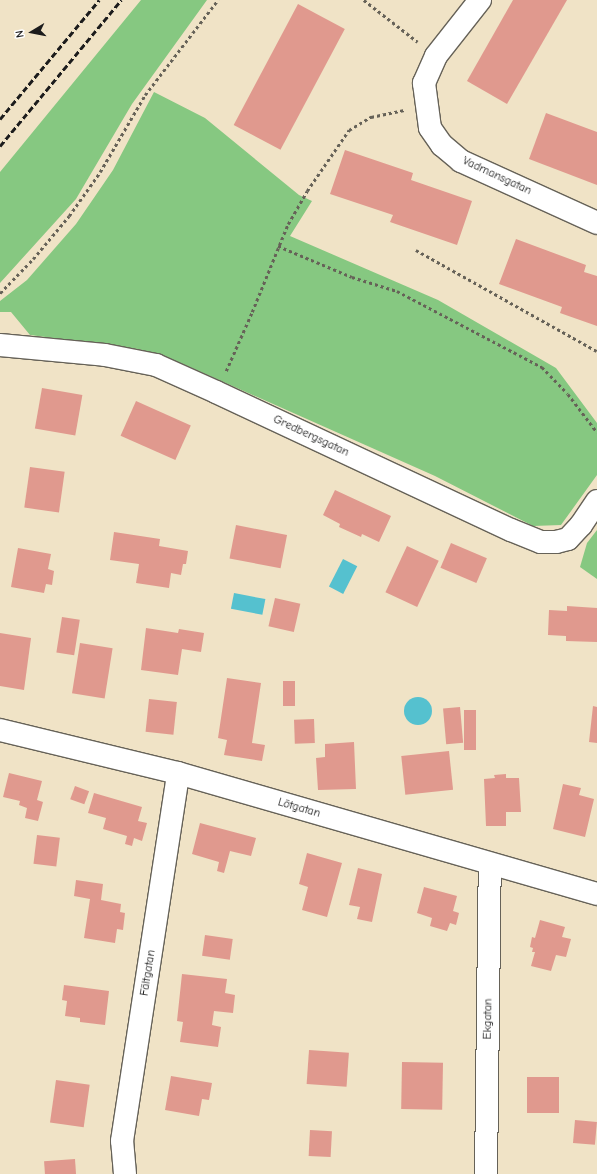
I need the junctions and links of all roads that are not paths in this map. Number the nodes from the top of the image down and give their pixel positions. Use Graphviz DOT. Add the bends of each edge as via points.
graph roads {
  1 [pos="480,0"];
  2 [pos="597,223"];
  3 [pos="0,345"];
  4 [pos="597,501"];
  5 [pos="0,730"];
  6 [pos="178,773"];
  7 [pos="490,864"];
  8 [pos="597,894"];
  9 [pos="125,1174"];
  10 [pos="486,1174"];
  1 -- 2 [label="street, Vadmansgatan" via="436,56 424,83 430,128 442,145 462,161"];
  3 -- 4 [label="street, Gredbergsgatan" via="105,355 156,365 541,542 568,539"];
  5 -- 6 [label="street, Lötgatan"];
  6 -- 7 [label="street, Lötgatan"];
  6 -- 9 [label="street, Fältgatan" via="122,1141"];
  7 -- 8 [label="street, Lötgatan"];
  7 -- 10 [label="street, Ekgatan"];
}
